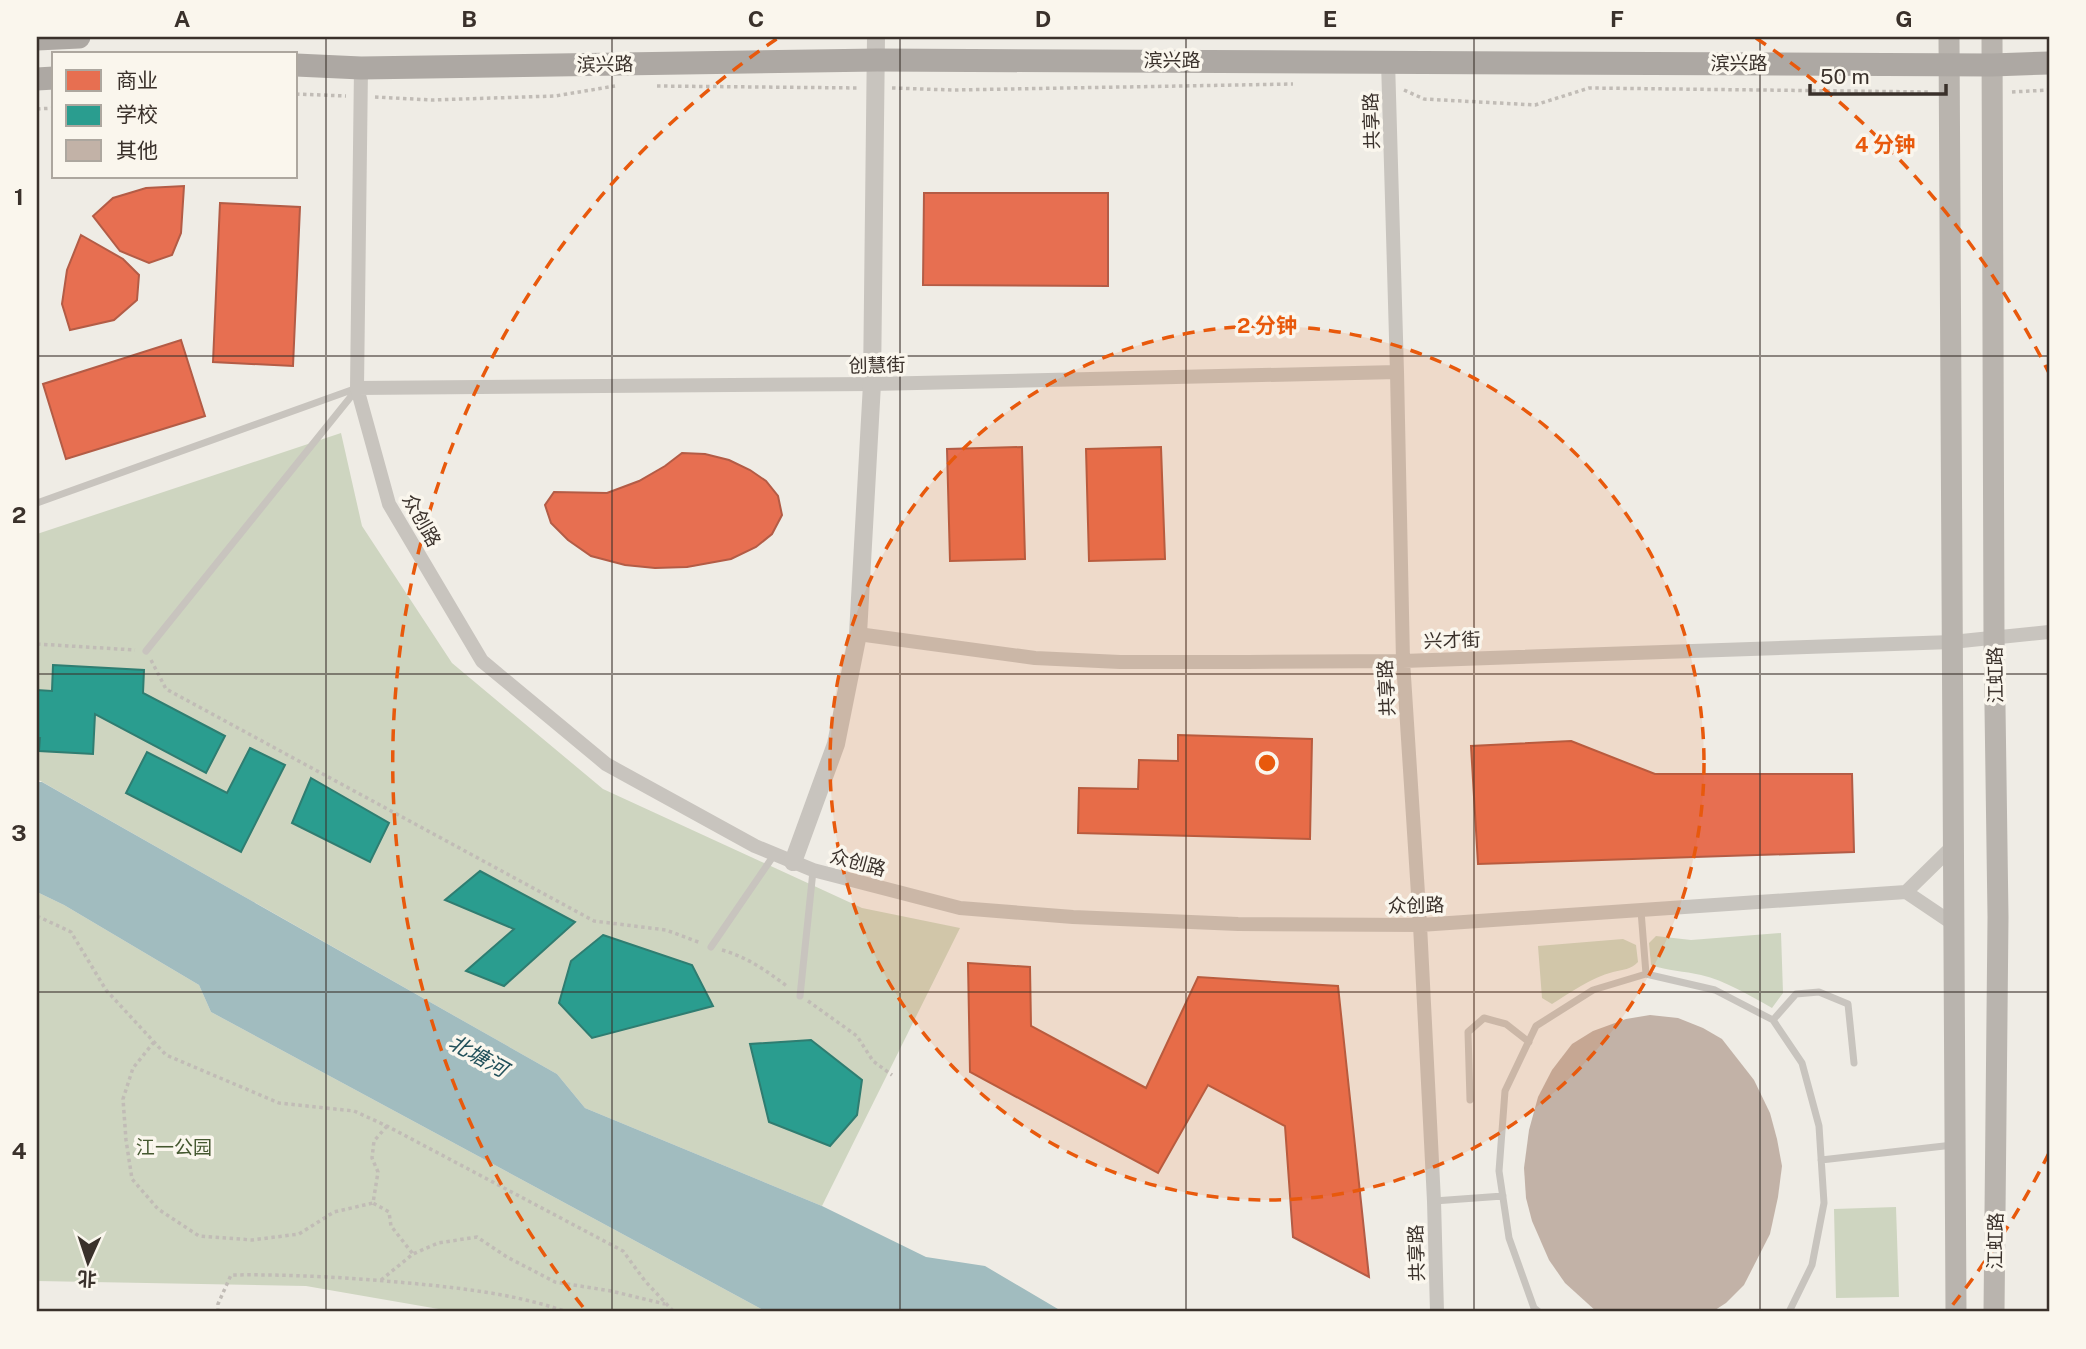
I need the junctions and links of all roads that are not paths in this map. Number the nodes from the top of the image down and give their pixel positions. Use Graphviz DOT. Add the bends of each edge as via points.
graph roads {
  1 [pos="79,37"];
  2 [pos="1949,37"];
  3 [pos="1992,37"];
  4 [pos="37,39"];
  5 [pos="876,48"];
  6 [pos="2049,62"];
  7 [pos="298,65"];
  8 [pos="1949,65"];
  9 [pos="1992,65"];
  10 [pos="361,68"];
  11 [pos="1388,72"];
  12 [pos="1398,372"];
  13 [pos="872,384"];
  14 [pos="358,388"];
  15 [pos="37,503"];
  16 [pos="2049,632"];
  17 [pos="858,634"];
  18 [pos="1994,636"];
  19 [pos="1952,642"];
  20 [pos="146,651"];
  21 [pos="1403,661"];
  22 [pos="1952,847"];
  23 [pos="774,855"];
  24 [pos="793,862"];
  25 [pos="813,870"];
  26 [pos="1906,892"];
  27 [pos="1641,911"];
  28 [pos="1952,923"];
  29 [pos="1420,925"];
  30 [pos="711,947"];
  31 [pos="1646,974"];
  32 [pos="800,996"];
  33 [pos="1773,1020"];
  34 [pos="1529,1042"];
  35 [pos="1854,1063"];
  36 [pos="1470,1100"];
  37 [pos="1954,1145"];
  38 [pos="1821,1160"];
  39 [pos="1503,1196"];
  40 [pos="1434,1201"];
  41 [pos="1437,1312"];
  42 [pos="1539,1312"];
  43 [pos="1789,1312"];
  44 [pos="1956,1312"];
  45 [pos="1994,1312"];
  1 -- 4 [label="main road"];
  2 -- 8 [label="main road, 江虹路"];
  3 -- 9 [label="main road, 江虹路"];
  5 -- 10 [label="main road, 滨兴路"];
  5 -- 11 [label="main road, 滨兴路"];
  5 -- 13 [label="street"];
  6 -- 9 [label="main road, 滨兴路"];
  7 -- 10 [label="main road, 滨兴路"];
  8 -- 9 [label="main road, 滨兴路"];
  8 -- 11 [label="main road, 滨兴路"];
  8 -- 19 [label="main road, 江虹路"];
  9 -- 18 [label="main road, 江虹路"];
  10 -- 14 [label="street, 众创路"];
  11 -- 12 [label="street, 共享路"];
  12 -- 13 [label="street, 创慧街"];
  12 -- 21 [label="street, 共享路"];
  13 -- 14 [label="street, 创慧街"];
  13 -- 17 [label="street"];
  14 -- 15 [label="lane"];
  14 -- 20 [label="lane"];
  14 -- 23 [label="street, 众创路" via="389,504 482,661 606,764"];
  16 -- 18 [label="street, 兴才街"];
  17 -- 21 [label="street, 兴才街" via="1035,658"];
  17 -- 24 [label="street" via="836,744"];
  18 -- 19 [label="street, 兴才街"];
  18 -- 45 [label="main road, 江虹路" via="1998,917"];
  19 -- 21 [label="street, 兴才街"];
  19 -- 22 [label="main road, 江虹路"];
  21 -- 29 [label="street, 共享路"];
  22 -- 26 [label="street"];
  22 -- 28 [label="main road, 江虹路"];
  23 -- 24 [label="street, 众创路"];
  23 -- 30 [label="lane"];
  24 -- 25 [label="street, 众创路"];
  25 -- 29 [label="street, 众创路" via="960,908 1238,924"];
  25 -- 32 [label="lane"];
  26 -- 27 [label="street, 众创路"];
  26 -- 28 [label="street"];
  27 -- 29 [label="street, 众创路"];
  27 -- 31 [label="lane"];
  28 -- 37 [label="main road, 江虹路"];
  29 -- 40 [label="street, 共享路"];
  31 -- 33 [label="lane" via="1715,990"];
  31 -- 34 [label="lane" via="1593,989 1536,1026"];
  33 -- 35 [label="lane" via="1796,994 1819,992 1848,1004"];
  33 -- 38 [label="lane" via="1802,1063 1819,1126"];
  34 -- 36 [label="lane" via="1506,1024 1484,1018 1468,1032"];
  34 -- 39 [label="lane" via="1505,1091 1499,1171"];
  37 -- 38 [label="lane"];
  37 -- 44 [label="main road, 江虹路"];
  38 -- 43 [label="lane" via="1824,1203 1812,1265"];
  39 -- 40 [label="lane"];
  39 -- 42 [label="lane" via="1509,1238"];
  40 -- 41 [label="street, 共享路"];
}
